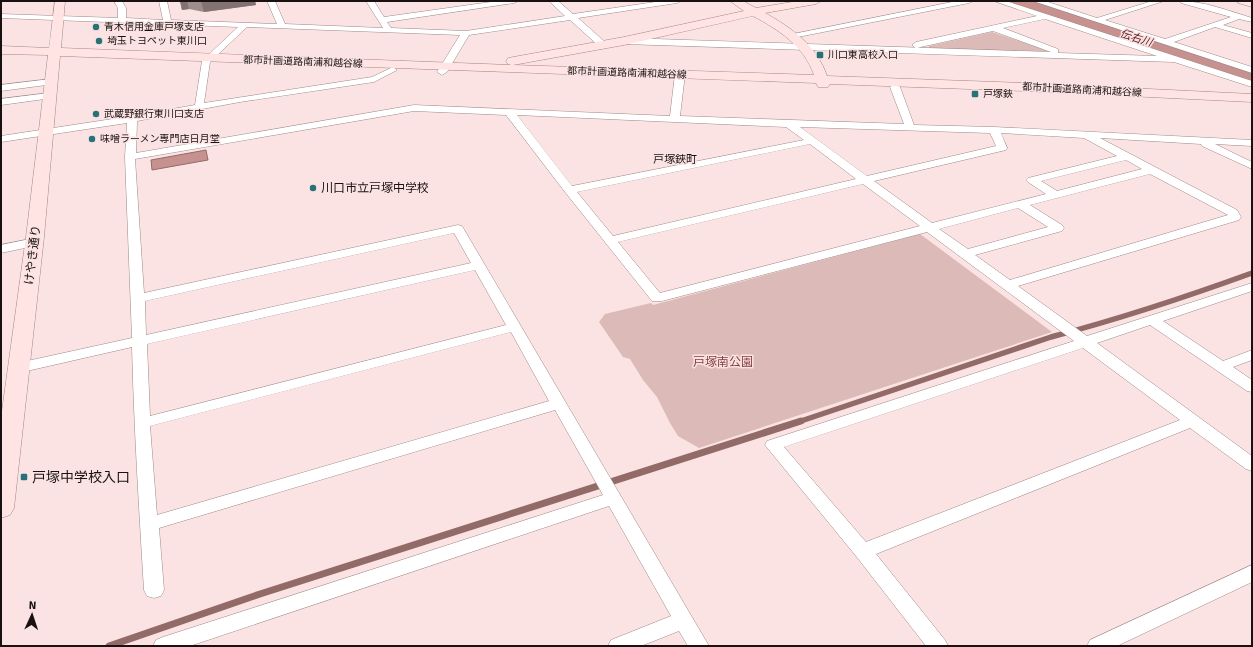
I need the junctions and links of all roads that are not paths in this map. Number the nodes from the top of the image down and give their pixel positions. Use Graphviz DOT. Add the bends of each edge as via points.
graph roads {
  1 [pos="60,1"];
  2 [pos="118,1"];
  3 [pos="163,1"];
  4 [pos="270,1"];
  5 [pos="370,1"];
  6 [pos="514,1"];
  7 [pos="553,1"];
  8 [pos="677,1"];
  9 [pos="735,1"];
  10 [pos="816,1"];
  11 [pos="969,1"];
  12 [pos="998,1"];
  13 [pos="1160,1"];
  14 [pos="1184,1"];
  15 [pos="1242,1"];
  16 [pos="1045,2"];
  17 [pos="1252,4"];
  18 [pos="754,12"];
  19 [pos="1,16"];
  20 [pos="1046,16"];
  21 [pos="1240,16"];
  22 [pos="571,17"];
  23 [pos="58,18"];
  24 [pos="122,20"];
  25 [pos="382,20"];
  26 [pos="1098,20"];
  27 [pos="1252,20"];
  28 [pos="166,22"];
  29 [pos="245,25"];
  30 [pos="1216,25"];
  31 [pos="282,26"];
  32 [pos="994,28"];
  33 [pos="388,30"];
  34 [pos="466,33"];
  35 [pos="793,36"];
  36 [pos="1252,36"];
  37 [pos="624,41"];
  38 [pos="1166,42"];
  39 [pos="602,44"];
  40 [pos="805,46"];
  41 [pos="1,50"];
  42 [pos="896,50"];
  43 [pos="54,56"];
  44 [pos="1066,56"];
  45 [pos="1,57"];
  46 [pos="1177,59"];
  47 [pos="207,61"];
  48 [pos="496,68"];
  49 [pos="393,70"];
  50 [pos="443,70"];
  51 [pos="1252,70"];
  52 [pos="680,77"];
  53 [pos="822,82"];
  54 [pos="1252,84"];
  55 [pos="895,87"];
  56 [pos="1,88"];
  57 [pos="50,89"];
  58 [pos="1252,98"];
  59 [pos="1,102"];
  60 [pos="1252,103"];
  61 [pos="199,107"];
  62 [pos="509,112"];
  63 [pos="675,119"];
  64 [pos="132,120"];
  65 [pos="789,124"];
  66 [pos="910,128"];
  67 [pos="994,130"];
  68 [pos="46,132"];
  69 [pos="1084,134"];
  70 [pos="1,138"];
  71 [pos="812,141"];
  72 [pos="1200,141"];
  73 [pos="1252,143"];
  74 [pos="130,157"];
  75 [pos="1126,157"];
  76 [pos="1252,166"];
  77 [pos="1151,170"];
  78 [pos="866,181"];
  79 [pos="569,190"];
  80 [pos="1056,196"];
  81 [pos="1020,204"];
  82 [pos="930,228"];
  83 [pos="610,240"];
  84 [pos="34,242"];
  85 [pos="1,249"];
  86 [pos="965,254"];
  87 [pos="478,265"];
  88 [pos="1007,285"];
  89 [pos="1252,287"];
  90 [pos="138,298"];
  91 [pos="1152,320"];
  92 [pos="515,327"];
  93 [pos="138,341"];
  94 [pos="1085,342"];
  95 [pos="1252,355"];
  96 [pos="1222,366"];
  97 [pos="18,368"];
  98 [pos="1252,387"];
  99 [pos="558,404"];
  100 [pos="1192,421"];
  101 [pos="6,422"];
  102 [pos="142,423"];
  103 [pos="1252,466"];
  104 [pos="613,498"];
  105 [pos="1,508"];
  106 [pos="149,524"];
  107 [pos="864,551"];
  108 [pos="1252,573"];
  109 [pos="154,590"];
  110 [pos="684,620"];
  111 [pos="163,646"];
  112 [pos="618,646"];
  113 [pos="699,646"];
  114 [pos="938,646"];
  115 [pos="1097,646"];
  1 -- 23 [label="street, けやき通り"];
  2 -- 24 [label="street" via="122,8"];
  3 -- 28 [label="street"];
  4 -- 31 [label="street"];
  5 -- 25 [label="street"];
  6 -- 25 [label="street"];
  7 -- 22 [label="street"];
  8 -- 22 [label="street"];
  9 -- 18 [label="street"];
  10 -- 18 [label="street"];
  11 -- 35 [label="street"];
  12 -- 20 [label="street"];
  13 -- 26 [label="street"];
  14 -- 21 [label="street"];
  15 -- 17 [label="street"];
  16 -- 26 [label="street"];
  18 -- 35 [label="street"];
  18 -- 37 [label="street"];
  19 -- 23 [label="street"];
  20 -- 32 [label="street"];
  20 -- 46 [label="street"];
  21 -- 27 [label="street"];
  21 -- 30 [label="street"];
  22 -- 34 [label="street"];
  22 -- 39 [label="street"];
  23 -- 24 [label="street"];
  23 -- 43 [label="street, けやき通り"];
  24 -- 28 [label="street"];
  25 -- 33 [label="street"];
  26 -- 38 [label="street"];
  28 -- 29 [label="street"];
  29 -- 31 [label="street"];
  29 -- 47 [label="street"];
  30 -- 36 [label="street"];
  30 -- 38 [label="street"];
  31 -- 33 [label="street"];
  32 -- 42 [label="street"];
  32 -- 44 [label="street"];
  33 -- 34 [label="street"];
  34 -- 50 [label="street"];
  35 -- 40 [label="street"];
  37 -- 39 [label="street"];
  37 -- 40 [label="street"];
  38 -- 51 [label="street"];
  39 -- 48 [label="street" via="510,61"];
  40 -- 42 [label="street"];
  40 -- 53 [label="street" via="816,61"];
  41 -- 43 [label="street, 都市計画道路南浦和越谷線"];
  42 -- 44 [label="street"];
  43 -- 45 [label="street, 都市計画道路南浦和越谷線"];
  43 -- 47 [label="street, 都市計画道路南浦和越谷線"];
  43 -- 57 [label="street, けやき通り"];
  44 -- 46 [label="street"];
  46 -- 54 [label="street"];
  47 -- 49 [label="street, 都市計画道路南浦和越谷線"];
  47 -- 50 [label="street, 都市計画道路南浦和越谷線"];
  47 -- 61 [label="street"];
  48 -- 50 [label="street, 都市計画道路南浦和越谷線"];
  48 -- 52 [label="street, 都市計画道路南浦和越谷線"];
  49 -- 50 [label="street, 都市計画道路南浦和越谷線"];
  49 -- 61 [label="street" via="374,79"];
  50 -- 52 [label="street, 都市計画道路南浦和越谷線"];
  52 -- 53 [label="street, 都市計画道路南浦和越谷線"];
  52 -- 63 [label="street"];
  53 -- 55 [label="street, 都市計画道路南浦和越谷線"];
  53 -- 58 [label="street, 都市計画道路南浦和越谷線" via="1025,87"];
  55 -- 60 [label="street, 都市計画道路南浦和越谷線"];
  55 -- 66 [label="street"];
  56 -- 57 [label="street"];
  57 -- 59 [label="street"];
  57 -- 68 [label="street, けやき通り"];
  61 -- 64 [label="street"];
  62 -- 63 [label="street"];
  62 -- 74 [label="street" via="414,108"];
  62 -- 79 [label="street"];
  63 -- 65 [label="street"];
  64 -- 68 [label="street"];
  64 -- 74 [label="street"];
  65 -- 66 [label="street"];
  65 -- 71 [label="street"];
  66 -- 67 [label="street"];
  67 -- 69 [label="street"];
  67 -- 78 [label="street" via="1002,148"];
  68 -- 70 [label="street"];
  68 -- 84 [label="street, けやき通り"];
  69 -- 72 [label="street"];
  69 -- 75 [label="street"];
  71 -- 78 [label="street"];
  71 -- 79 [label="street"];
  72 -- 73 [label="street"];
  72 -- 76 [label="street"];
  74 -- 90 [label="street"];
  75 -- 77 [label="street"];
  75 -- 80 [label="street" via="1032,180"];
  77 -- 80 [label="street"];
  77 -- 88 [label="street" via="1233,213 1235,217"];
  78 -- 82 [label="street"];
  78 -- 83 [label="street"];
  79 -- 83 [label="street"];
  80 -- 81 [label="street"];
  81 -- 82 [label="street"];
  81 -- 86 [label="street" via="1058,228"];
  82 -- 83 [label="street" via="657,298"];
  82 -- 86 [label="street"];
  84 -- 85 [label="street"];
  84 -- 97 [label="street, けやき通り"];
  86 -- 88 [label="street"];
  87 -- 90 [label="street" via="458,230"];
  87 -- 92 [label="street"];
  87 -- 93 [label="street"];
  88 -- 94 [label="street"];
  89 -- 91 [label="street"];
  90 -- 93 [label="street"];
  91 -- 94 [label="street"];
  91 -- 96 [label="street"];
  92 -- 99 [label="street"];
  92 -- 102 [label="street"];
  93 -- 97 [label="street"];
  93 -- 102 [label="street"];
  94 -- 100 [label="street"];
  94 -- 107 [label="street" via="773,445"];
  95 -- 96 [label="street"];
  96 -- 98 [label="street"];
  97 -- 101 [label="street, けやき通り"];
  99 -- 104 [label="street"];
  99 -- 106 [label="street"];
  100 -- 103 [label="street"];
  100 -- 107 [label="street"];
  101 -- 105 [label="street, けやき通り"];
  102 -- 106 [label="street"];
  104 -- 110 [label="street"];
  104 -- 111 [label="street"];
  106 -- 109 [label="street"];
  107 -- 114 [label="street"];
  108 -- 115 [label="street"];
  110 -- 112 [label="street"];
  110 -- 113 [label="street"];
}
